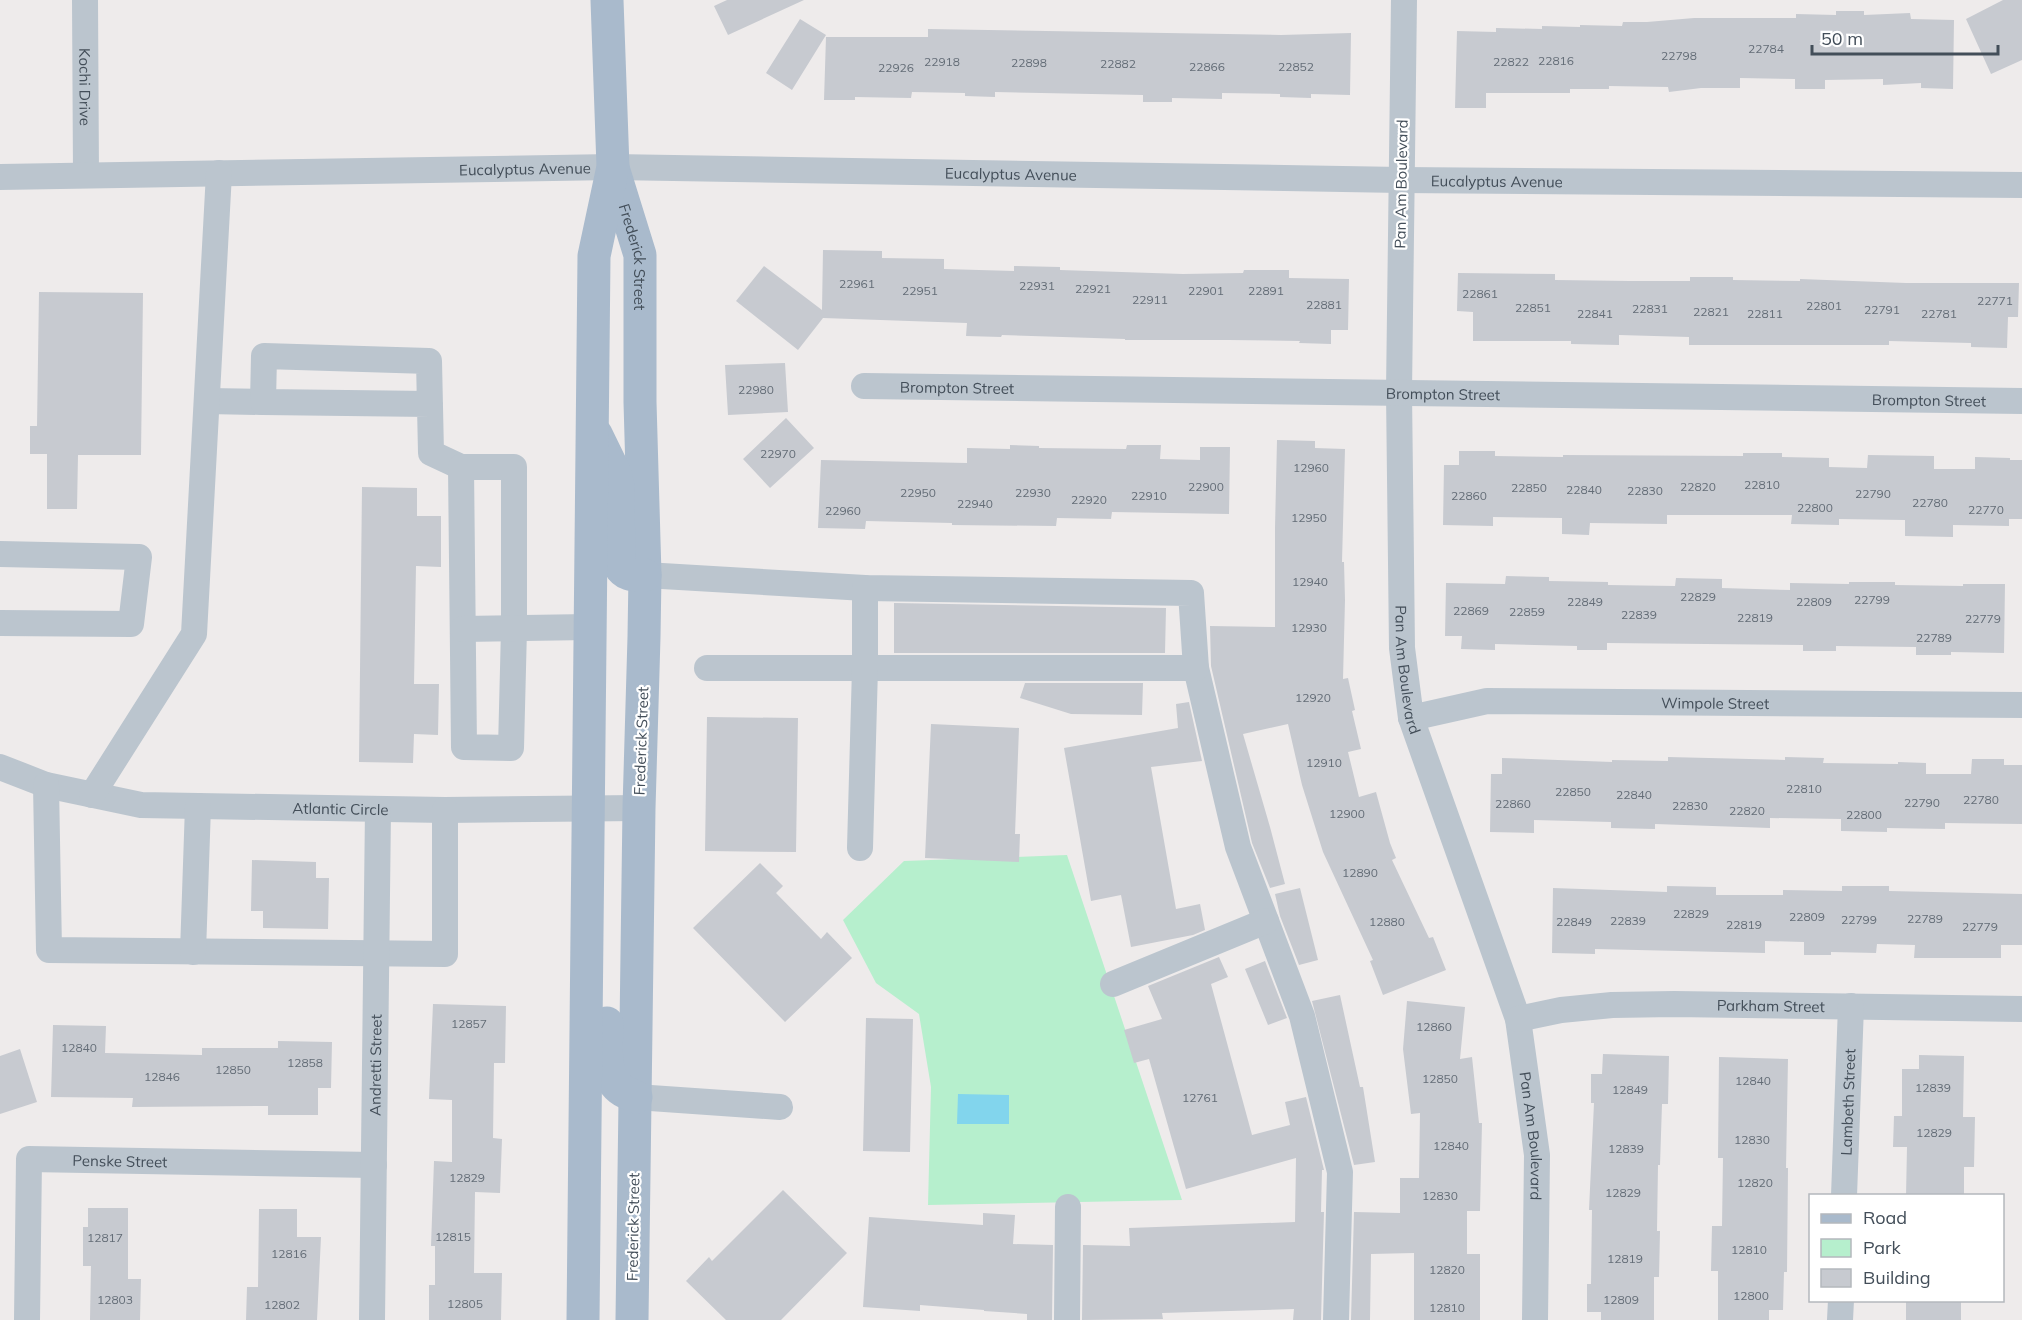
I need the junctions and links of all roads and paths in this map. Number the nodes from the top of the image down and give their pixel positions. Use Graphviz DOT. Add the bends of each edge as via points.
graph roads {
  1 [pos="84,0"];
  2 [pos="607,0"];
  3 [pos="1404,0"];
  4 [pos="612,167"];
  5 [pos="219,173"];
  6 [pos="86,175"];
  7 [pos="0,177"];
  8 [pos="1401,180"];
  9 [pos="2022,185"];
  10 [pos="864,386"];
  11 [pos="1399,392"];
  12 [pos="207,400"];
  13 [pos="263,402"];
  14 [pos="2022,402"];
  15 [pos="430,404"];
  16 [pos="593,427"];
  17 [pos="461,467"];
  18 [pos="0,554"];
  19 [pos="645,575"];
  20 [pos="865,588"];
  21 [pos="0,623"];
  22 [pos="589,627"];
  23 [pos="463,629"];
  24 [pos="514,629"];
  25 [pos="707,668"];
  26 [pos="865,668"];
  27 [pos="1196,668"];
  28 [pos="2022,705"];
  29 [pos="1411,718"];
  30 [pos="0,767"];
  31 [pos="46,785"];
  32 [pos="92,795"];
  33 [pos="198,806"];
  34 [pos="639,808"];
  35 [pos="378,809"];
  36 [pos="445,810"];
  37 [pos="588,810"];
  38 [pos="860,848"];
  39 [pos="1266,921"];
  40 [pos="587,938"];
  41 [pos="193,952"];
  42 [pos="377,954"];
  43 [pos="1113,984"];
  44 [pos="1851,1006"];
  45 [pos="2022,1009"];
  46 [pos="1518,1019"];
  47 [pos="636,1097"];
  48 [pos="780,1107"];
  49 [pos="374,1165"];
  50 [pos="1844,1194"];
  51 [pos="1068,1207"];
  52 [pos="1841,1302"];
  53 [pos="27,1320"];
  54 [pos="372,1320"];
  55 [pos="583,1320"];
  56 [pos="632,1320"];
  57 [pos="1067,1320"];
  58 [pos="1336,1320"];
  59 [pos="1534,1320"];
  60 [pos="1840,1320"];
  1 -- 6 [label="street, Kochi Drive"];
  2 -- 4 [label="main road, Frederick Street"];
  3 -- 8 [label="street, Pan Am Boulevard"];
  4 -- 5 [label="street, Eucalyptus Avenue"];
  4 -- 8 [label="street, Eucalyptus Avenue"];
  4 -- 16 [label="main road, Frederick Street" via="594,256"];
  4 -- 19 [label="main road, Frederick Street" via="640,255"];
  5 -- 6 [label="street, Eucalyptus Avenue"];
  5 -- 12 [label="street"];
  6 -- 7 [label="street, Eucalyptus Avenue"];
  8 -- 9 [label="street, Eucalyptus Avenue"];
  8 -- 11 [label="street, Pan Am Boulevard"];
  10 -- 11 [label="street, Brompton Street"];
  11 -- 14 [label="street, Brompton Street"];
  11 -- 29 [label="street, Pan Am Boulevard" via="1402,648"];
  12 -- 13 [label="street"];
  12 -- 32 [label="street" via="194,634"];
  13 -- 15 [label="street"];
  13 -- 15 [label="street" via="264,356 429,361"];
  15 -- 17 [label="street" via="430,453"];
  16 -- 19 [label="main road" via="618,487 619,565 630,575"];
  16 -- 22 [label="main road, Frederick Street"];
  17 -- 23 [label="street"];
  17 -- 24 [label="street" via="514,467"];
  18 -- 21 [label="street" via="139,557 131,624"];
  19 -- 20 [label="street"];
  19 -- 34 [label="main road, Frederick Street"];
  20 -- 26 [label="street"];
  20 -- 27 [label="street" via="1191,593"];
  22 -- 24 [label="street"];
  22 -- 37 [label="main road, Frederick Street"];
  23 -- 24 [label="street"];
  23 -- 24 [label="street" via="464,747 511,748"];
  25 -- 26 [label="street"];
  26 -- 27 [label="street"];
  26 -- 38 [label="street"];
  27 -- 39 [label="street" via="1238,847"];
  28 -- 29 [label="street, Wimpole Street" via="1488,701"];
  29 -- 46 [label="street, Pan Am Boulevard"];
  30 -- 31 [label="street, Atlantic Circle"];
  31 -- 32 [label="street, Atlantic Circle"];
  31 -- 41 [label="street" via="49,950"];
  32 -- 33 [label="street, Atlantic Circle" via="141,805"];
  33 -- 35 [label="street, Atlantic Circle"];
  33 -- 41 [label="street"];
  34 -- 37 [label="street, Atlantic Circle"];
  34 -- 47 [label="main road, Frederick Street"];
  35 -- 36 [label="street, Atlantic Circle"];
  35 -- 42 [label="street, Andretti Street"];
  36 -- 37 [label="street, Atlantic Circle"];
  36 -- 42 [label="street" via="445,954"];
  37 -- 40 [label="main road, Frederick Street"];
  39 -- 43 [label="street"];
  39 -- 58 [label="street" via="1302,1016 1340,1172"];
  40 -- 47 [label="main road" via="600,953 606,970 610,1075 620,1089"];
  40 -- 55 [label="main road, Frederick Street"];
  41 -- 42 [label="street"];
  42 -- 49 [label="street, Andretti Street"];
  44 -- 45 [label="street, Parkham Street"];
  44 -- 46 [label="street, Parkham Street" via="1612,1005"];
  44 -- 50 [label="street, Lambeth Street"];
  46 -- 59 [label="street, Pan Am Boulevard" via="1537,1155"];
  47 -- 48 [label="street"];
  47 -- 56 [label="main road, Frederick Street"];
  49 -- 53 [label="street, Penske Street" via="29,1159"];
  49 -- 54 [label="street, Andretti Street"];
  51 -- 57 [label="street"];
  52 -- 60 [label="street"];
}
